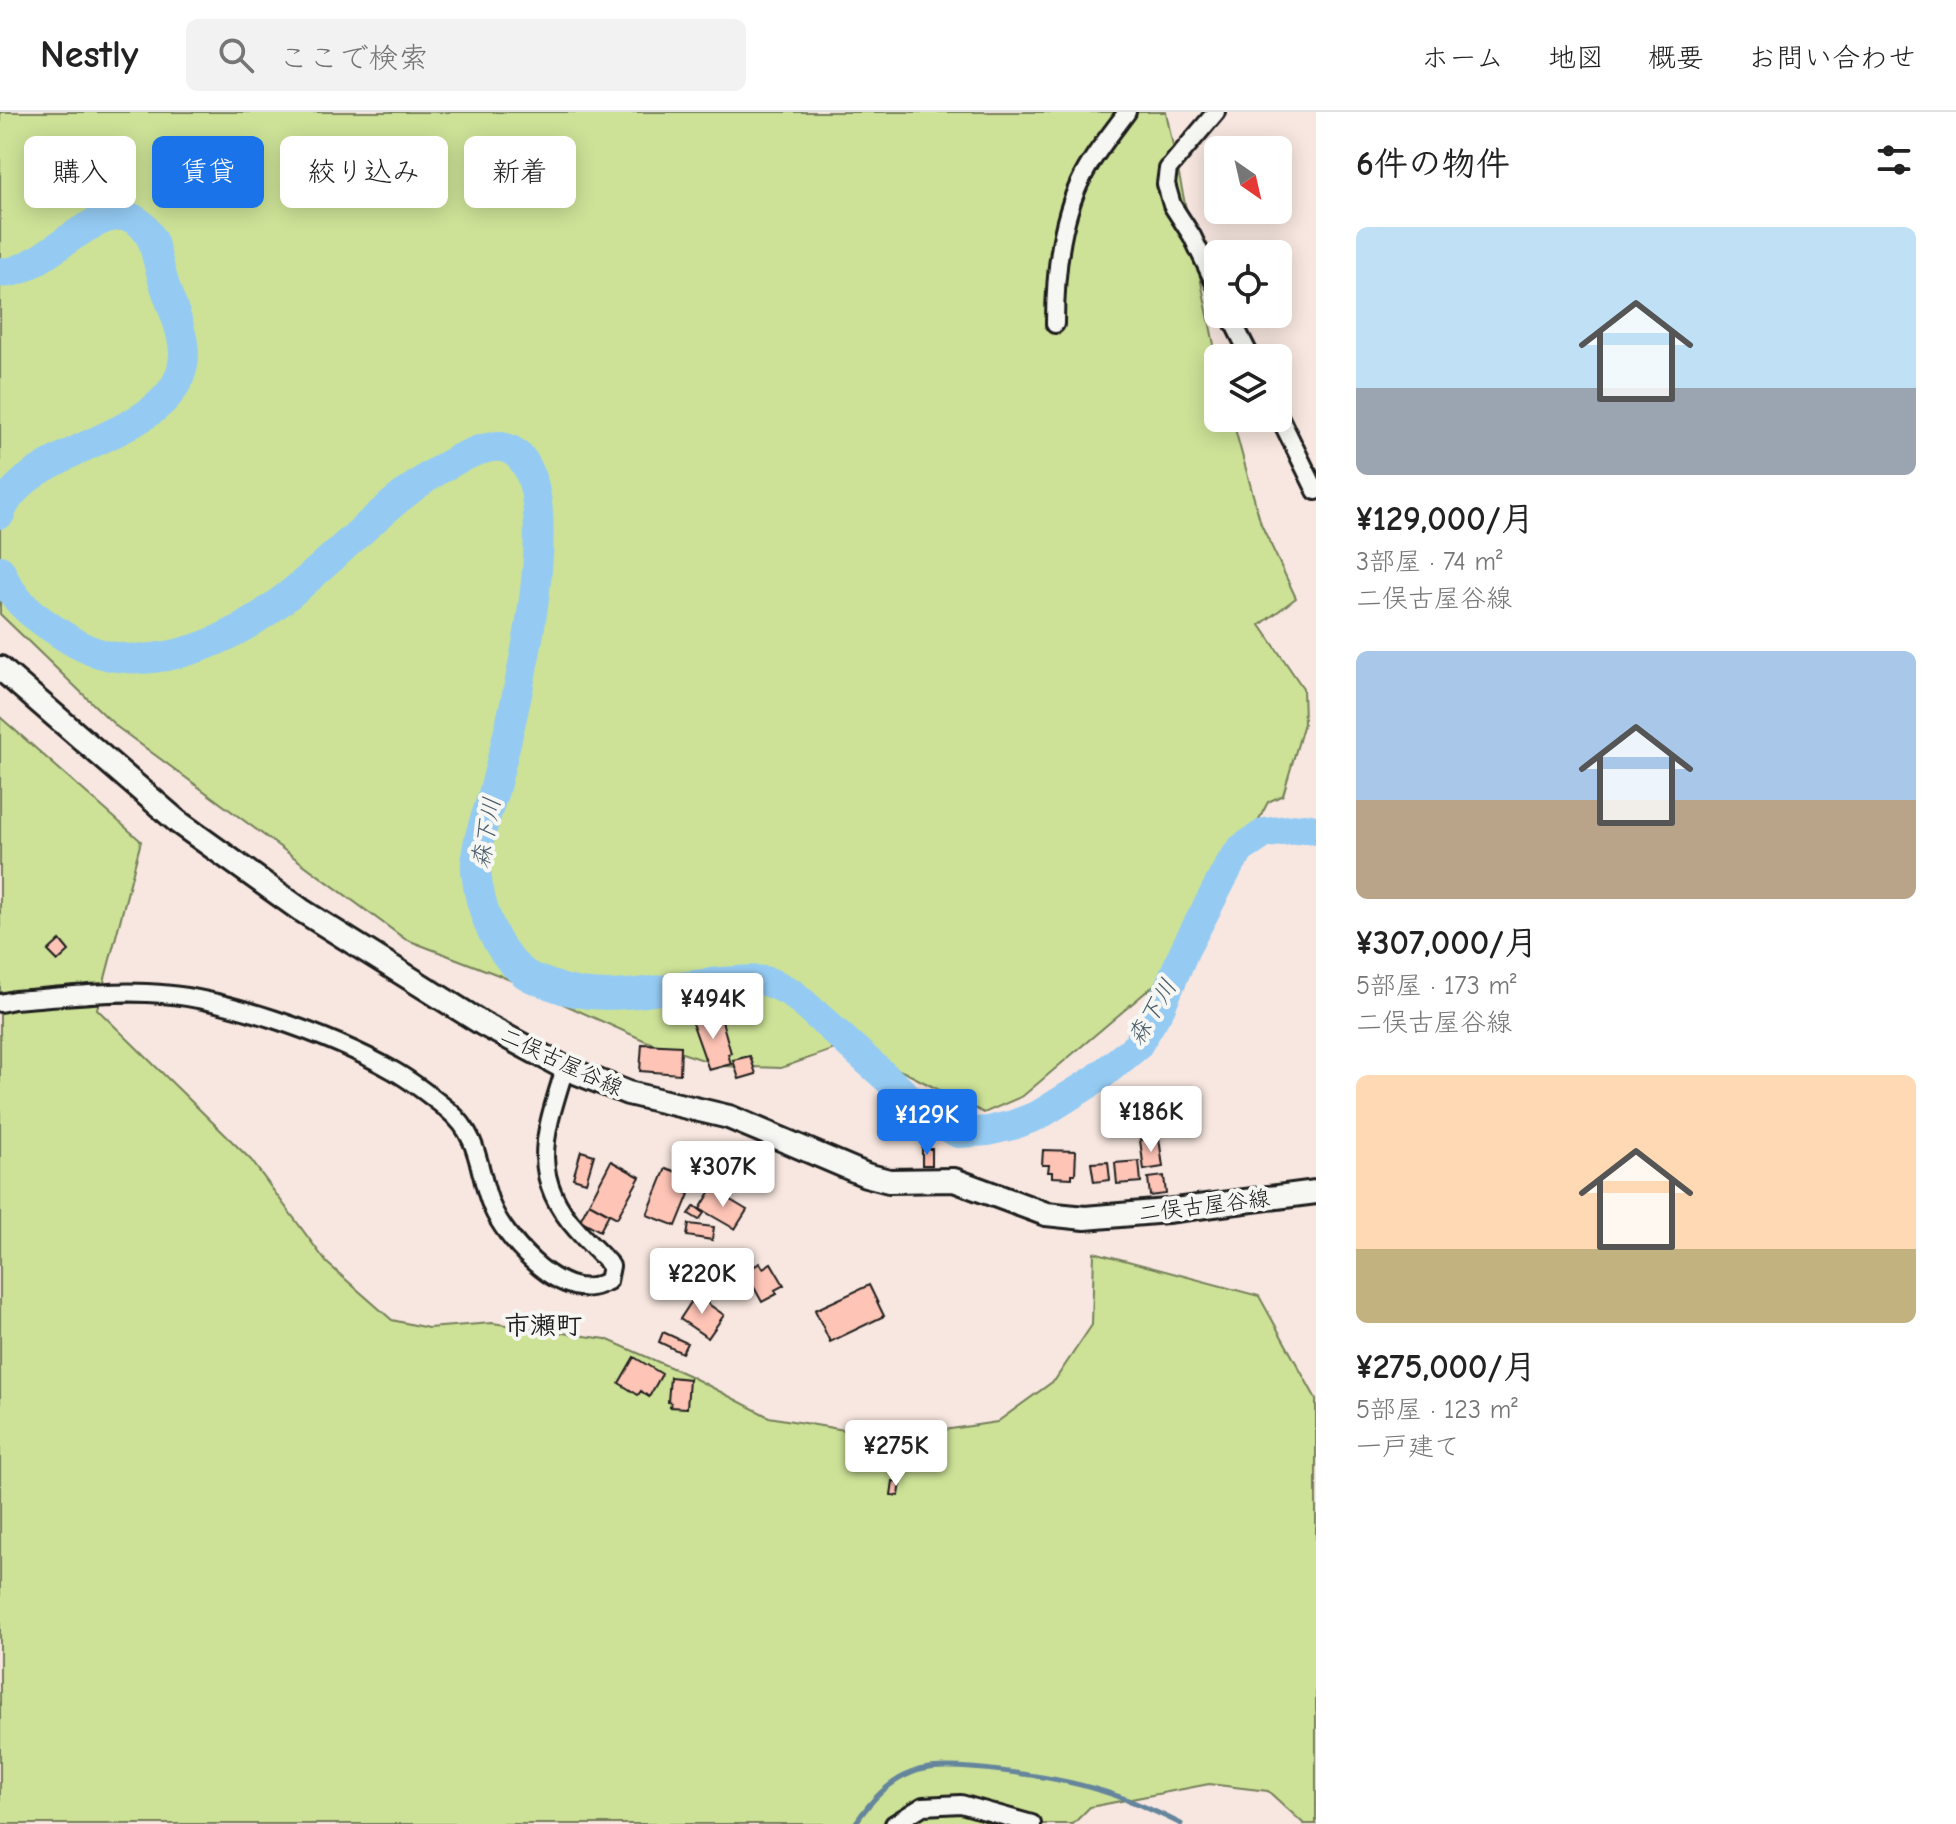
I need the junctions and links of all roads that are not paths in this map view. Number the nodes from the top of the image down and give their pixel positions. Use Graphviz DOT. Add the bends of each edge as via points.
graph roads {
  1 [pos="1127,112"];
  2 [pos="1216,112"];
  3 [pos="1204,261"];
  4 [pos="1055,324"];
  5 [pos="1287,432"];
  6 [pos="1316,491"];
  7 [pos="0,668"];
  8 [pos="0,1003"];
  9 [pos="565,1068"];
  10 [pos="1316,1192"];
  11 [pos="894,1824"];
  12 [pos="1032,1824"];
  1 -- 4 [label="street" via="1079,185 1066,228"];
  2 -- 3 [label="street" via="1168,169 1166,184"];
  5 -- 6 [label="street"];
  7 -- 9 [label="main road, 二俣古屋谷線" via="178,822 301,910 483,1024"];
  8 -- 9 [label="street" via="106,994 182,996 259,1015 394,1070 456,1117 478,1152 492,1208 521,1250 551,1276 590,1288 608,1281 611,1266 575,1228 546,1177 544,1150"];
  9 -- 10 [label="main road, 二俣古屋谷線" via="628,1093 729,1117 866,1175 889,1181 954,1180 1046,1214 1099,1217"];
  11 -- 12 [label="street" via="923,1806 961,1804"];
}
